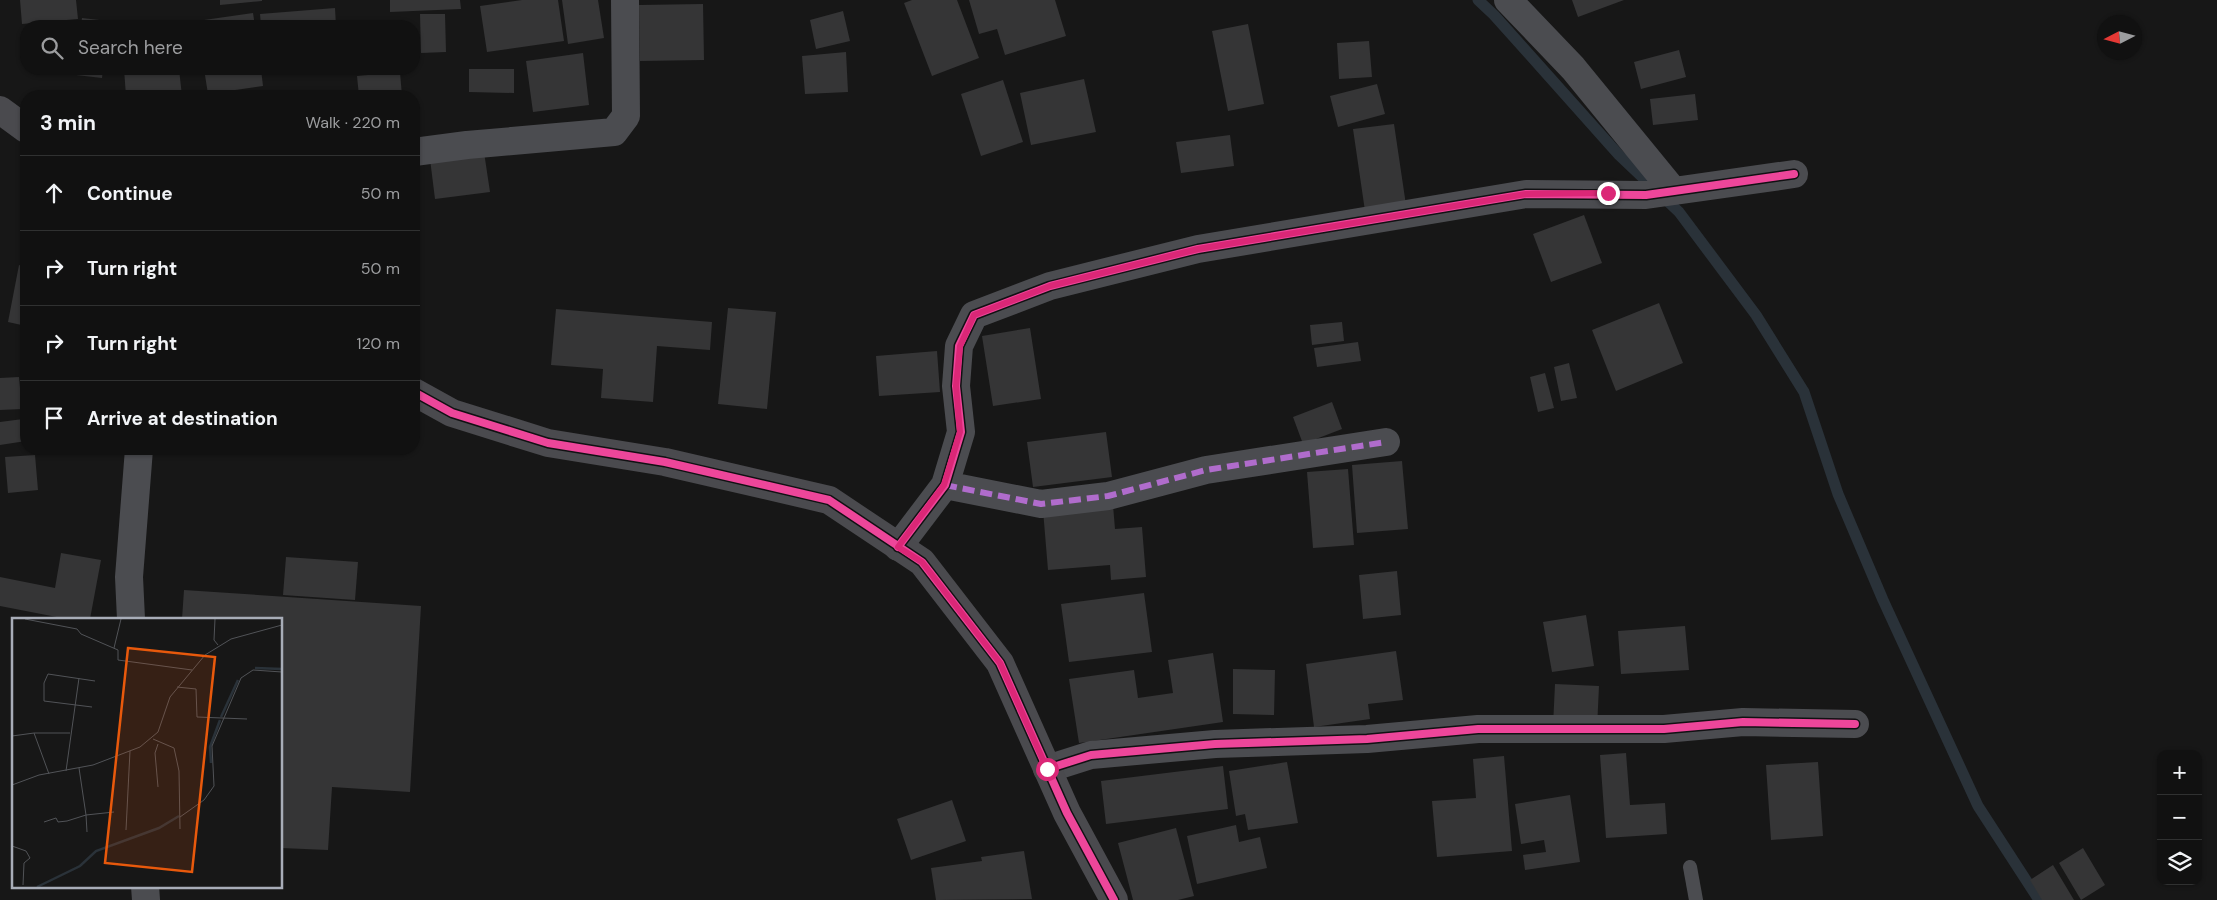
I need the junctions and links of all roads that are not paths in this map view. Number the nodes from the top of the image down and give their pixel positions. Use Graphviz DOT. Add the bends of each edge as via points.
graph roads {
  1 [pos="625,0"];
  2 [pos="1508,0"];
  3 [pos="0,110"];
  4 [pos="20,125"];
  5 [pos="420,151"];
  6 [pos="1794,174"];
  7 [pos="1659,192"];
  8 [pos="420,395"];
  9 [pos="1386,442"];
  10 [pos="139,455"];
  11 [pos="944,485"];
  12 [pos="898,547"];
  13 [pos="131,618"];
  14 [pos="1855,724"];
  15 [pos="1047,769"];
  16 [pos="1690,866"];
  17 [pos="1114,900"];
  18 [pos="1696,900"];
  1 -- 5 [label="street" via="626,116 614,132"];
  2 -- 7 [label="street" via="1573,68"];
  3 -- 4 [label="street"];
  6 -- 7 [label="street"];
  7 -- 11 [label="street" via="1526,194 1198,249 1050,286 974,315 960,346 956,386 960,432"];
  8 -- 12 [label="street" via="452,413 548,443 665,462 829,500"];
  9 -- 11 [label="street" via="1206,470 1108,496 1041,504"];
  10 -- 13 [label="street" via="129,577"];
  11 -- 12 [label="street"];
  12 -- 15 [label="street" via="922,562 1000,663"];
  14 -- 15 [label="street" via="1743,722 1664,729 1478,729 1367,739 1215,744 1091,755"];
  15 -- 17 [label="street"];
  16 -- 18 [label="lane"];
}
